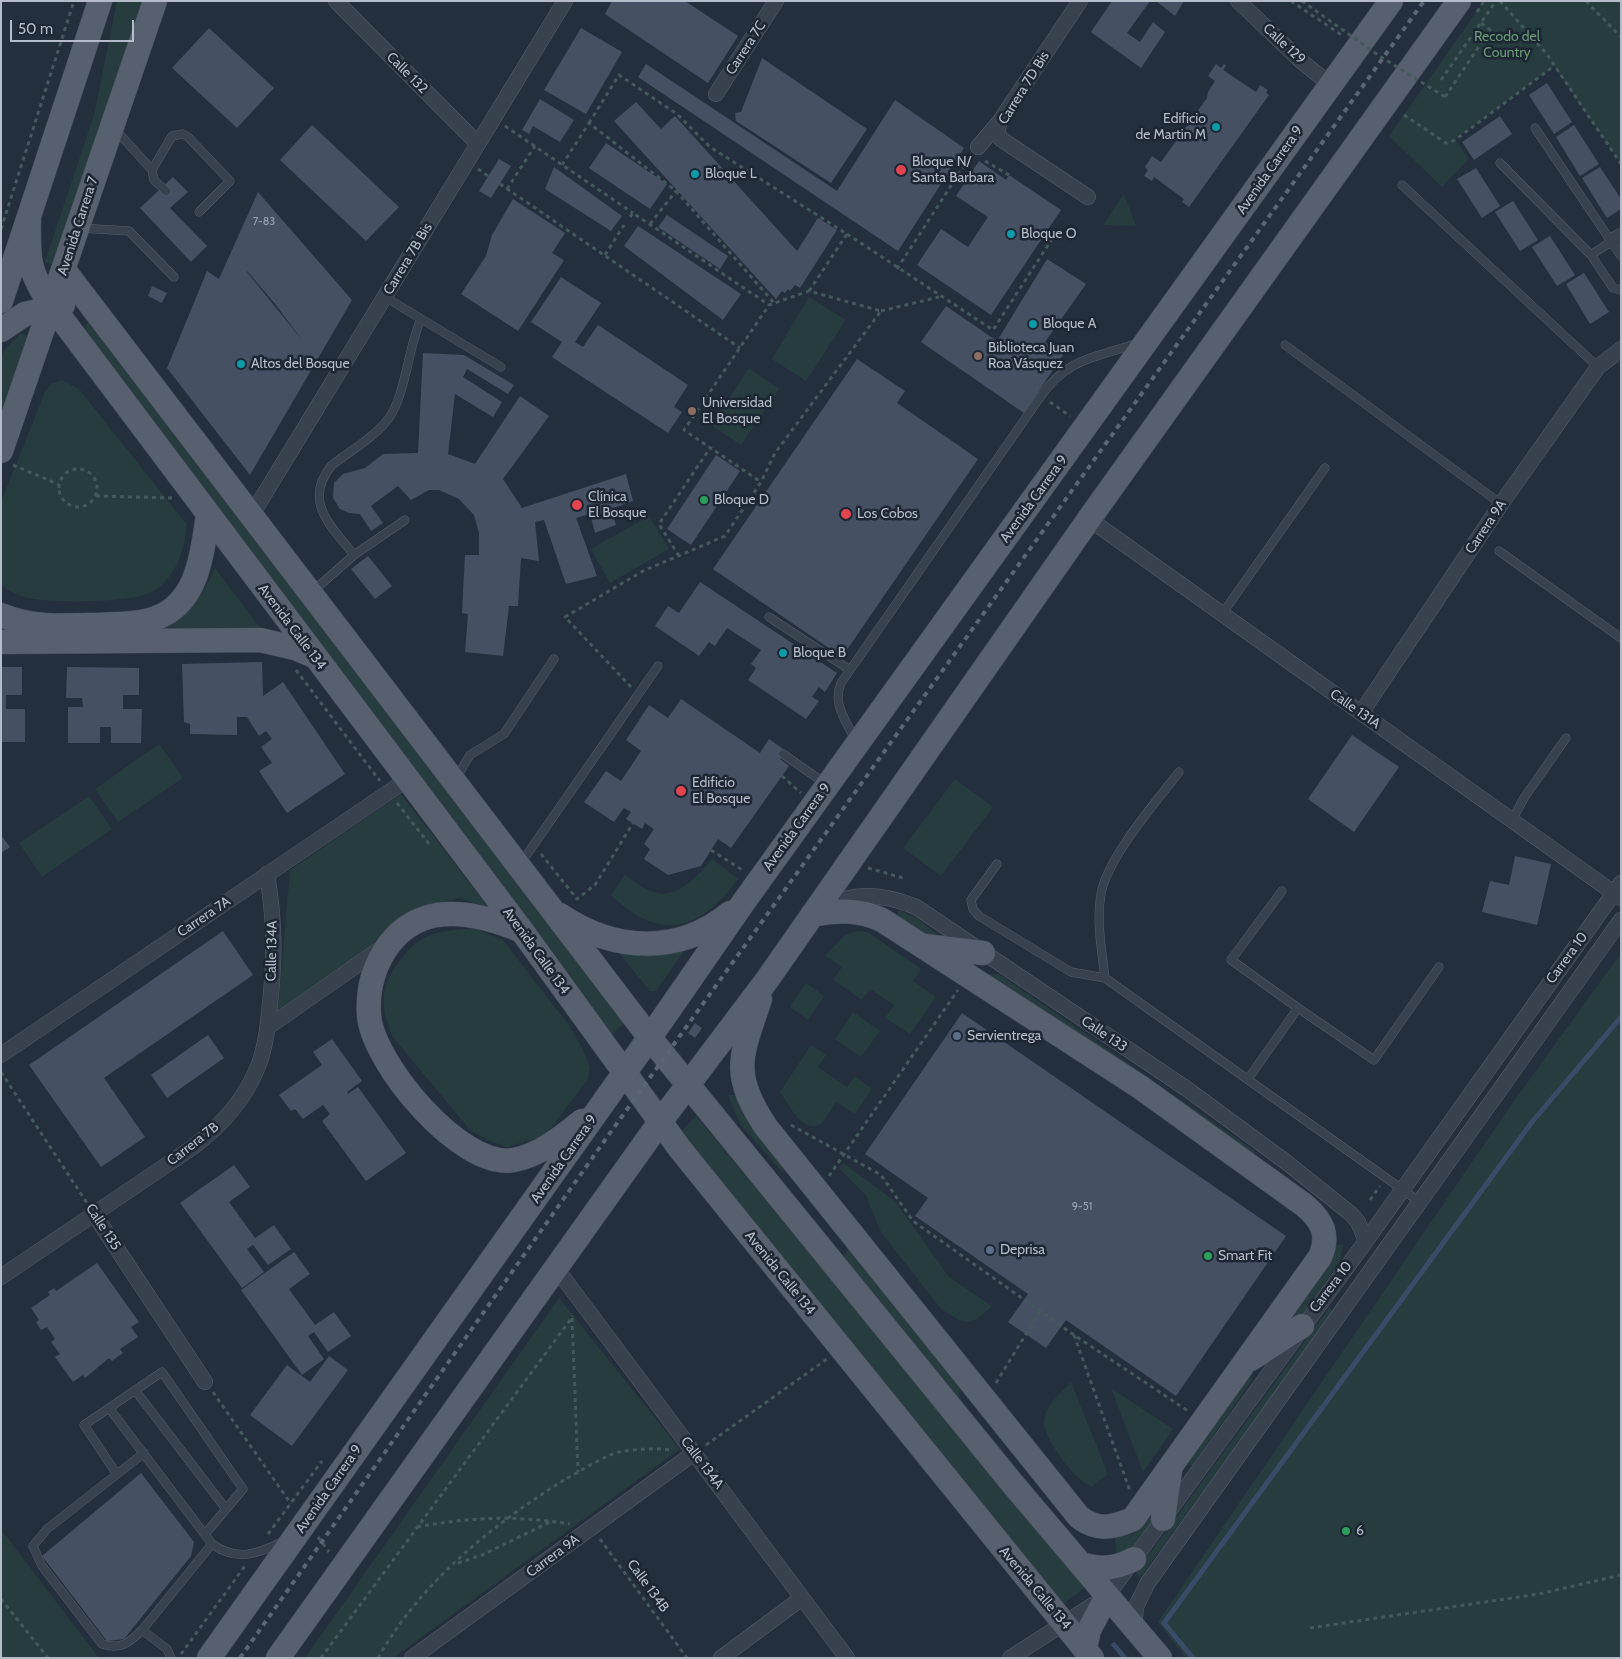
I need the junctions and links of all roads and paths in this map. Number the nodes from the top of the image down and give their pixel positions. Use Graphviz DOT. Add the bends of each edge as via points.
graph roads {
  1 [pos="74,1"];
  2 [pos="100,1"];
  3 [pos="155,1"];
  4 [pos="336,1"];
  5 [pos="776,1"];
  6 [pos="1080,1"];
  7 [pos="1238,1"];
  8 [pos="1291,1"];
  9 [pos="1302,1"];
  10 [pos="1391,1"];
  11 [pos="1459,1"];
  12 [pos="1496,1"];
  13 [pos="1500,1"];
  14 [pos="1586,1"];
  15 [pos="562,2"];
  16 [pos="1481,23"];
  17 [pos="1621,37"];
  18 [pos="1346,38"];
  19 [pos="1554,66"];
  20 [pos="1442,80"];
  21 [pos="1331,85"];
  22 [pos="716,94"];
  23 [pos="1404,115"];
  24 [pos="494,119"];
  25 [pos="1000,121"];
  26 [pos="589,123"];
  27 [pos="112,126"];
  28 [pos="1535,128"];
  29 [pos="478,144"];
  30 [pos="535,146"];
  31 [pos="977,152"];
  32 [pos="1500,163"];
  33 [pos="1621,164"];
  34 [pos="562,165"];
  35 [pos="152,170"];
  36 [pos="1010,175"];
  37 [pos="500,184"];
  38 [pos="1402,186"];
  39 [pos="507,189"];
  40 [pos="676,190"];
  41 [pos="166,191"];
  42 [pos="1088,197"];
  43 [pos="200,212"];
  44 [pos="633,213"];
  45 [pos="630,217"];
  46 [pos="29,218"];
  47 [pos="650,224"];
  48 [pos="624,225"];
  49 [pos="78,228"];
  50 [pos="1,229"];
  51 [pos="847,234"];
  52 [pos="1054,236"];
  53 [pos="1617,238"];
  54 [pos="605,255"];
  55 [pos="1591,255"];
  56 [pos="1621,256"];
  57 [pos="897,269"];
  58 [pos="64,270"];
  59 [pos="174,277"];
  60 [pos="1621,290"];
  61 [pos="809,291"];
  62 [pos="385,297"];
  63 [pos="939,297"];
  64 [pos="1,301"];
  65 [pos="774,303"];
  66 [pos="90,304"];
  67 [pos="769,305"];
  68 [pos="52,306"];
  69 [pos="881,311"];
  70 [pos="421,318"];
  71 [pos="1,330"];
  72 [pos="1149,339"];
  73 [pos="1285,345"];
  74 [pos="740,348"];
  75 [pos="1621,349"];
  76 [pos="501,367"];
  77 [pos="1598,367"];
  78 [pos="1041,396"];
  79 [pos="1072,418"];
  80 [pos="710,448"];
  81 [pos="6,458"];
  82 [pos="1325,468"];
  83 [pos="761,482"];
  84 [pos="58,484"];
  85 [pos="96,496"];
  86 [pos="173,498"];
  87 [pos="1502,504"];
  88 [pos="208,514"];
  89 [pos="251,516"];
  90 [pos="1089,519"];
  91 [pos="405,520"];
  92 [pos="1499,551"];
  93 [pos="354,555"];
  94 [pos="679,556"];
  95 [pos="311,594"];
  96 [pos="1222,614"];
  97 [pos="1,615"];
  98 [pos="769,616"];
  99 [pos="1621,638"];
  100 [pos="1,642"];
  101 [pos="314,656"];
  102 [pos="554,659"];
  103 [pos="291,664"];
  104 [pos="658,666"];
  105 [pos="850,670"];
  106 [pos="639,694"];
  107 [pos="1361,714"];
  108 [pos="1566,738"];
  109 [pos="857,744"];
  110 [pos="783,754"];
  111 [pos="1179,772"];
  112 [pos="782,776"];
  113 [pos="454,782"];
  114 [pos="828,785"];
  115 [pos="398,786"];
  116 [pos="803,795"];
  117 [pos="1512,820"];
  118 [pos="633,823"];
  119 [pos="546,846"];
  120 [pos="711,850"];
  121 [pos="435,851"];
  122 [pos="998,864"];
  123 [pos="519,866"];
  124 [pos="267,874"];
  125 [pos="749,874"];
  126 [pos="1282,891"];
  127 [pos="1618,891"];
  128 [pos="743,903"];
  129 [pos="552,909"];
  130 [pos="812,915"];
  131 [pos="1621,920"];
  132 [pos="522,931"];
  133 [pos="391,942"];
  134 [pos="921,945"];
  135 [pos="984,954"];
  136 [pos="1439,967"];
  137 [pos="967,976"];
  138 [pos="1105,978"];
  139 [pos="767,980"];
  140 [pos="1298,1008"];
  141 [pos="268,1027"];
  142 [pos="650,1038"];
  143 [pos="1,1056"];
  144 [pos="1,1072"];
  145 [pos="625,1073"];
  146 [pos="1248,1080"];
  147 [pos="688,1085"];
  148 [pos="603,1104"];
  149 [pos="660,1122"];
  150 [pos="788,1124"];
  151 [pos="844,1154"];
  152 [pos="826,1180"];
  153 [pos="1402,1189"];
  154 [pos="776,1192"];
  155 [pos="1420,1202"];
  156 [pos="94,1214"];
  157 [pos="851,1234"];
  158 [pos="1366,1241"];
  159 [pos="556,1268"];
  160 [pos="1,1276"];
  161 [pos="582,1303"];
  162 [pos="1040,1311"];
  163 [pos="572,1317"];
  164 [pos="1302,1326"];
  165 [pos="1074,1335"];
  166 [pos="842,1349"];
  167 [pos="1239,1368"];
  168 [pos="966,1378"];
  169 [pos="205,1382"];
  170 [pos="994,1385"];
  171 [pos="135,1390"];
  172 [pos="109,1408"];
  173 [pos="1191,1414"];
  174 [pos="144,1453"];
  175 [pos="694,1453"];
  176 [pos="1171,1464"];
  177 [pos="578,1472"];
  178 [pos="116,1473"];
  179 [pos="1012,1483"];
  180 [pos="1132,1499"];
  181 [pos="1064,1501"];
  182 [pos="226,1509"];
  183 [pos="506,1518"];
  184 [pos="1163,1519"];
  185 [pos="551,1521"];
  186 [pos="302,1527"];
  187 [pos="417,1527"];
  188 [pos="592,1528"];
  189 [pos="205,1534"];
  190 [pos="212,1544"];
  191 [pos="1134,1559"];
  192 [pos="455,1564"];
  193 [pos="1081,1564"];
  194 [pos="343,1566"];
  195 [pos="1621,1575"];
  196 [pos="1107,1596"];
  197 [pos="802,1598"];
  198 [pos="1,1599"];
  199 [pos="1063,1622"];
  200 [pos="1134,1628"];
  201 [pos="1310,1628"];
  202 [pos="142,1630"];
  203 [pos="1088,1653"];
  204 [pos="48,1658"];
  205 [pos="171,1658"];
  206 [pos="209,1658"];
  207 [pos="278,1658"];
  208 [pos="321,1658"];
  209 [pos="378,1658"];
  210 [pos="412,1658"];
  211 [pos="687,1658"];
  212 [pos="721,1658"];
  213 [pos="848,1658"];
  214 [pos="1010,1658"];
  215 [pos="1160,1658"];
  1 -- 50 [label="path"];
  2 -- 46 [label="main road"];
  3 -- 27 [label="main road, Avenida Carrera 7"];
  4 -- 29 [label="street, Calle 132"];
  5 -- 22 [label="street, Carrera 7C"];
  6 -- 25 [label="street, Carrera 7D Bis"];
  7 -- 21 [label="street, Calle 129"];
  8 -- 18 [label="path"];
  9 -- 16 [label="path, bridge" via="1445,97 1490,30"];
  10 -- 21 [label="main road, Avenida Carrera 9"];
  11 -- 90 [label="main road"];
  12 -- 16 [label="path"];
  13 -- 19 [label="path"];
  14 -- 17 [label="path"];
  15 -- 24 [label="street, Carrera 7B Bis"];
  16 -- 20 [label="path"];
  19 -- 23 [label="path" via="1455,140 1446,143"];
  19 -- 33 [label="path"];
  21 -- 72 [label="main road, Avenida Carrera 9"];
  24 -- 29 [label="street, Carrera 7B Bis"];
  24 -- 30 [label="path"];
  25 -- 31 [label="street"];
  25 -- 42 [label="street, Carrera 7D Bis" via="997,131 1001,139"];
  26 -- 34 [label="path"];
  26 -- 40 [label="path"];
  26 -- 51 [label="path" via="619,75 677,114 710,147"];
  27 -- 35 [label="lane"];
  27 -- 49 [label="main road, Avenida Carrera 7"];
  28 -- 53 [label="lane"];
  29 -- 62 [label="street, Carrera 7B Bis"];
  30 -- 34 [label="path"];
  30 -- 39 [label="path"];
  31 -- 36 [label="path"];
  31 -- 57 [label="path"];
  32 -- 55 [label="lane"];
  34 -- 44 [label="path"];
  35 -- 41 [label="lane" via="154,180"];
  35 -- 43 [label="lane" via="172,136 182,134 188,137 230,181"];
  37 -- 39 [label="path"];
  38 -- 77 [label="lane"];
  39 -- 54 [label="path"];
  40 -- 47 [label="path"];
  40 -- 65 [label="path"];
  44 -- 45 [label="path"];
  44 -- 47 [label="path"];
  46 -- 64 [label="main road"];
  46 -- 68 [label="main road, Avenida Calle 134" via="30,268"];
  47 -- 67 [label="path"];
  48 -- 54 [label="path"];
  49 -- 58 [label="main road, Avenida Carrera 7"];
  49 -- 59 [label="lane" via="129,231"];
  51 -- 57 [label="path"];
  51 -- 61 [label="path"];
  52 -- 63 [label="path" via="992,330"];
  53 -- 55 [label="lane"];
  53 -- 56 [label="lane"];
  54 -- 74 [label="path"];
  55 -- 60 [label="lane" via="1613,288"];
  57 -- 63 [label="path"];
  58 -- 66 [label="main road"];
  58 -- 68 [label="main road, Avenida Carrera 7"];
  61 -- 65 [label="path"];
  61 -- 69 [label="path"];
  62 -- 70 [label="lane"];
  62 -- 89 [label="street, Carrera 7B Bis"];
  63 -- 69 [label="path"];
  65 -- 67 [label="path"];
  66 -- 68 [label="main road"];
  66 -- 89 [label="main road"];
  67 -- 74 [label="path"];
  68 -- 71 [label="main road" via="26,314"];
  68 -- 81 [label="main road, Avenida Carrera 7"];
  68 -- 88 [label="main road, Avenida Calle 134"];
  69 -- 83 [label="path" via="775,453"];
  70 -- 76 [label="lane"];
  70 -- 93 [label="lane" via="391,414 383,425 332,466 319,490 324,517"];
  72 -- 78 [label="lane" via="1068,367"];
  72 -- 109 [label="main road, Avenida Carrera 9"];
  73 -- 87 [label="lane"];
  74 -- 80 [label="path" via="684,430"];
  75 -- 77 [label="street, Carrera 9A"];
  77 -- 87 [label="street, Carrera 9A"];
  78 -- 79 [label="path"];
  78 -- 105 [label="lane"];
  80 -- 83 [label="path"];
  80 -- 94 [label="path" via="659,524"];
  81 -- 84 [label="path"];
  82 -- 96 [label="lane"];
  83 -- 94 [label="path" via="725,536"];
  84 -- 85 [label="path" via="60,497 69,506 82,508"];
  84 -- 85 [label="path" via="65,473 83,470 93,477"];
  85 -- 86 [label="path"];
  87 -- 107 [label="street, Carrera 9A"];
  88 -- 97 [label="main road" via="202,554 190,588 163,615 133,623 64,626 17,622"];
  88 -- 101 [label="main road, Avenida Calle 134"];
  89 -- 95 [label="main road"];
  90 -- 96 [label="street, Calle 131A"];
  90 -- 130 [label="main road"];
  91 -- 93 [label="lane"];
  92 -- 99 [label="lane"];
  93 -- 95 [label="lane"];
  94 -- 106 [label="path" via="643,571 565,617"];
  95 -- 113 [label="main road"];
  96 -- 107 [label="street, Calle 131A"];
  98 -- 105 [label="lane"];
  100 -- 101 [label="main road" via="260,640"];
  101 -- 115 [label="main road, Avenida Calle 134"];
  102 -- 113 [label="lane" via="504,734 470,755"];
  103 -- 115 [label="path"];
  104 -- 106 [label="lane"];
  105 -- 109 [label="lane" via="837,694 837,702"];
  106 -- 123 [label="lane"];
  107 -- 117 [label="street, Calle 131A"];
  108 -- 117 [label="lane"];
  109 -- 114 [label="main road, Avenida Carrera 9"];
  110 -- 114 [label="lane"];
  111 -- 138 [label="lane" via="1113,862 1101,894 1100,934"];
  112 -- 116 [label="path"];
  113 -- 123 [label="main road"];
  114 -- 128 [label="main road, Avenida Carrera 9"];
  115 -- 121 [label="path"];
  115 -- 124 [label="street, Carrera 7A"];
  115 -- 132 [label="main road, Avenida Calle 134"];
  117 -- 127 [label="street, Calle 131A"];
  118 -- 119 [label="path" via="595,885 578,899 541,854"];
  120 -- 125 [label="path"];
  122 -- 138 [label="lane" via="971,900 979,916 1071,972"];
  123 -- 129 [label="main road"];
  124 -- 141 [label="street, Calle 134A" via="275,944"];
  124 -- 143 [label="street, Carrera 7A"];
  126 -- 140 [label="lane" via="1231,960"];
  127 -- 153 [label="street, Carrera 10"];
  128 -- 129 [label="main road" via="713,927 689,937 638,945 584,929"];
  128 -- 142 [label="main road, Avenida Carrera 9"];
  129 -- 142 [label="main road"];
  130 -- 134 [label="main road" via="831,911 871,914"];
  130 -- 135 [label="street, Calle 133" via="853,897 896,898 916,906"];
  130 -- 139 [label="main road"];
  131 -- 155 [label="street, Carrera 10"];
  132 -- 133 [label="main road" via="479,917 437,916 422,920"];
  132 -- 145 [label="main road, Avenida Calle 134"];
  133 -- 141 [label="street"];
  133 -- 148 [label="main road" via="375,966 370,985 369,1016 377,1045 408,1090 444,1131 470,1151 498,1160 513,1160 545,1148"];
  134 -- 135 [label="main road"];
  134 -- 137 [label="main road"];
  135 -- 158 [label="street, Calle 133" via="1187,1089 1286,1162 1348,1211 1358,1222"];
  136 -- 140 [label="lane" via="1374,1060"];
  137 -- 151 [label="path"];
  137 -- 167 [label="main road" via="1174,1110 1304,1205 1321,1222 1326,1232 1320,1257"];
  138 -- 146 [label="lane"];
  139 -- 147 [label="main road"];
  139 -- 157 [label="main road" via="743,1048 744,1087 766,1127"];
  140 -- 146 [label="lane"];
  141 -- 156 [label="street, Carrera 7B" via="259,1065 237,1105 213,1131"];
  142 -- 145 [label="main road, Avenida Carrera 9"];
  142 -- 147 [label="main road"];
  144 -- 156 [label="path, Calle 135"];
  145 -- 148 [label="main road, Avenida Carrera 9"];
  145 -- 149 [label="main road, Avenida Calle 134"];
  146 -- 153 [label="lane"];
  147 -- 149 [label="main road"];
  147 -- 154 [label="main road"];
  148 -- 186 [label="main road, Avenida Carrera 9"];
  149 -- 159 [label="main road"];
  149 -- 166 [label="main road, Avenida Calle 134"];
  150 -- 151 [label="path"];
  151 -- 152 [label="path"];
  151 -- 162 [label="path" via="881,1175 912,1222"];
  153 -- 155 [label="lane"];
  153 -- 158 [label="street, Carrera 10"];
  154 -- 157 [label="main road"];
  154 -- 179 [label="main road"];
  155 -- 200 [label="street, Carrera 10" via="1147,1584 1136,1607"];
  156 -- 160 [label="street, Carrera 7B"];
  156 -- 169 [label="street, Calle 135"];
  157 -- 168 [label="main road"];
  158 -- 164 [label="street, Carrera 10"];
  159 -- 161 [label="street, Calle 134A"];
  159 -- 194 [label="main road"];
  161 -- 163 [label="path"];
  161 -- 175 [label="street, Calle 134A"];
  162 -- 165 [label="path"];
  162 -- 170 [label="path"];
  163 -- 177 [label="path"];
  163 -- 187 [label="path"];
  164 -- 167 [label="main road"];
  164 -- 184 [label="street, Carrera 10"];
  165 -- 173 [label="path"];
  165 -- 180 [label="path"];
  166 -- 175 [label="path"];
  166 -- 199 [label="main road, Avenida Calle 134"];
  167 -- 176 [label="main road"];
  168 -- 179 [label="main road"];
  168 -- 181 [label="main road"];
  169 -- 186 [label="path" via="290,1504"];
  171 -- 172 [label="lane"];
  171 -- 182 [label="lane"];
  171 -- 182 [label="lane" via="162,1372 243,1488"];
  172 -- 174 [label="lane"];
  172 -- 178 [label="lane" via="84,1425"];
  174 -- 178 [label="lane"];
  174 -- 189 [label="lane"];
  175 -- 177 [label="path" via="666,1449 618,1452"];
  175 -- 188 [label="street, Carrera 9A"];
  175 -- 197 [label="street, Calle 134A"];
  176 -- 181 [label="main road" via="1138,1512 1119,1526 1105,1528 1086,1523"];
  176 -- 184 [label="main road"];
  177 -- 183 [label="path"];
  178 -- 202 [label="lane" via="47,1529 33,1546 42,1566 102,1644 122,1646 130,1643"];
  179 -- 193 [label="main road"];
  181 -- 193 [label="main road"];
  182 -- 189 [label="lane"];
  183 -- 185 [label="path"];
  183 -- 187 [label="path" via="464,1519"];
  183 -- 192 [label="path"];
  184 -- 191 [label="street, Carrera 10"];
  185 -- 188 [label="path"];
  185 -- 192 [label="path" via="482,1555"];
  186 -- 190 [label="lane" via="264,1551 235,1556"];
  186 -- 194 [label="path"];
  186 -- 206 [label="main road, Avenida Carrera 9"];
  187 -- 208 [label="path"];
  188 -- 210 [label="street, Carrera 9A"];
  188 -- 211 [label="path, Calle 134B"];
  189 -- 190 [label="lane"];
  190 -- 202 [label="lane"];
  191 -- 193 [label="main road" via="1106,1568"];
  191 -- 196 [label="street, Carrera 10"];
  192 -- 209 [label="path" via="432,1585 388,1640"];
  193 -- 196 [label="main road"];
  194 -- 207 [label="main road"];
  195 -- 201 [label="path" via="1539,1594"];
  196 -- 199 [label="street, Carrera 10"];
  196 -- 200 [label="main road"];
  196 -- 203 [label="main road" via="1093,1621"];
  197 -- 212 [label="street"];
  197 -- 213 [label="street, Calle 134A"];
  198 -- 204 [label="path"];
  199 -- 203 [label="main road, Avenida Calle 134"];
  199 -- 214 [label="street, Carrera 10"];
  200 -- 215 [label="main road"];
  202 -- 205 [label="lane" via="167,1650"];
}
